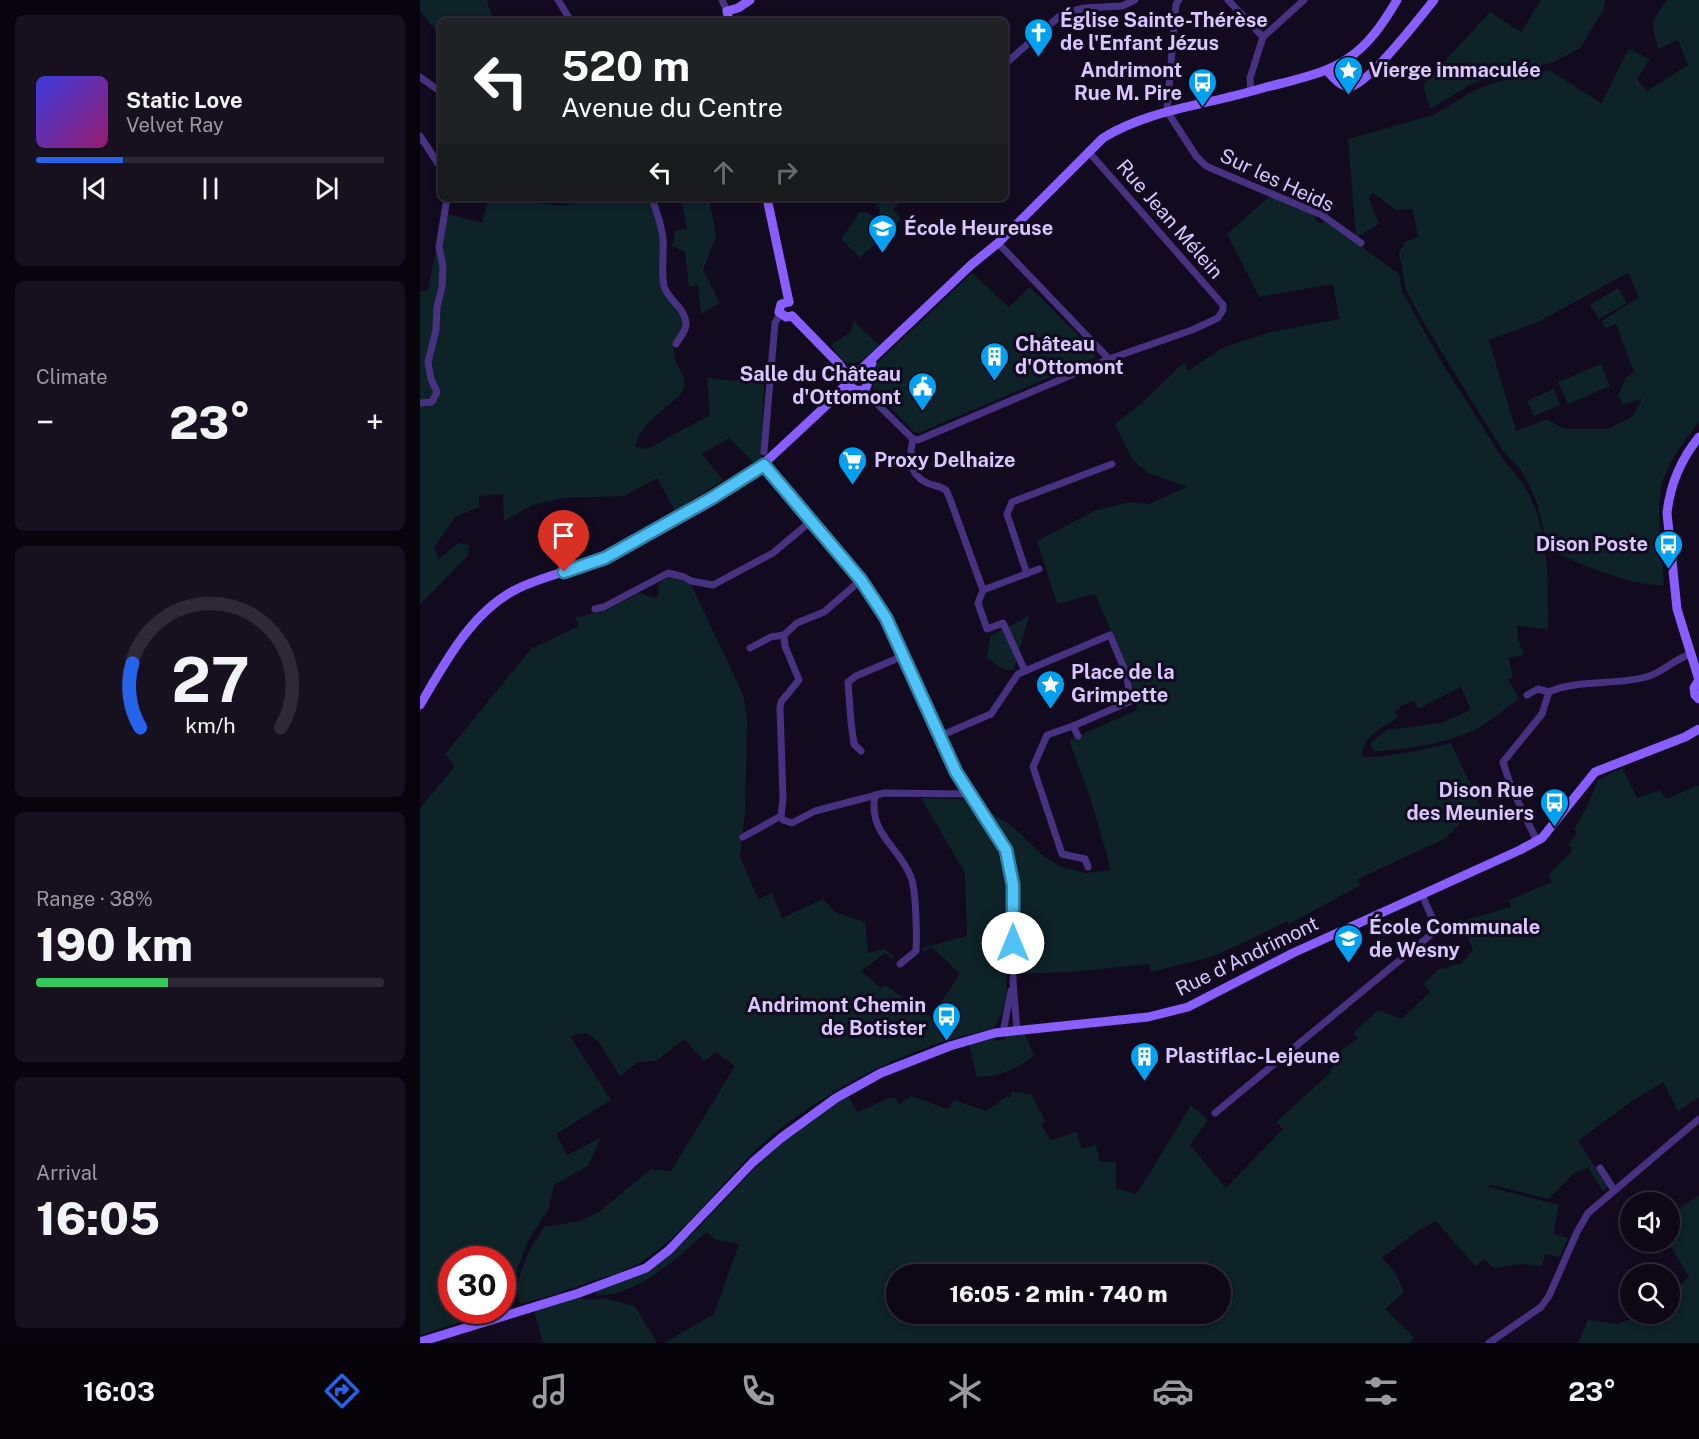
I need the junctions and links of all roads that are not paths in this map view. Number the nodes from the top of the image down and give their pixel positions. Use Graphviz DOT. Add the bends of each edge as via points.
graph roads {
  1 [pos="558,0"];
  2 [pos="722,0"];
  3 [pos="750,0"];
  4 [pos="1135,0"];
  5 [pos="1228,0"];
  6 [pos="1304,0"];
  7 [pos="1397,0"];
  8 [pos="1434,0"];
  9 [pos="1175,1"];
  10 [pos="728,16"];
  11 [pos="569,18"];
  12 [pos="1263,37"];
  13 [pos="1008,61"];
  14 [pos="1327,70"];
  15 [pos="420,77"];
  16 [pos="438,90"];
  17 [pos="1251,91"];
  18 [pos="1167,111"];
  19 [pos="420,136"];
  20 [pos="1088,152"];
  21 [pos="438,163"];
  22 [pos="447,201"];
  23 [pos="653,201"];
  24 [pos="768,201"];
  25 [pos="998,243"];
  26 [pos="1361,243"];
  27 [pos="789,302"];
  28 [pos="780,314"];
  29 [pos="792,316"];
  30 [pos="676,344"];
  31 [pos="881,351"];
  32 [pos="1109,359"];
  33 [pos="842,367"];
  34 [pos="857,372"];
  35 [pos="867,381"];
  36 [pos="852,385"];
  37 [pos="871,398"];
  38 [pos="420,403"];
  39 [pos="1699,437"];
  40 [pos="913,439"];
  41 [pos="764,452"];
  42 [pos="1112,464"];
  43 [pos="764,465"];
  44 [pos="811,520"];
  45 [pos="1039,569"];
  46 [pos="1027,574"];
  47 [pos="861,580"];
  48 [pos="983,590"];
  49 [pos="595,609"];
  50 [pos="784,635"];
  51 [pos="750,648"];
  52 [pos="1687,655"];
  53 [pos="903,656"];
  54 [pos="1025,671"];
  55 [pos="1699,680"];
  56 [pos="1549,692"];
  57 [pos="1527,695"];
  58 [pos="1699,699"];
  59 [pos="420,705"];
  60 [pos="1073,726"];
  61 [pos="1699,729"];
  62 [pos="940,736"];
  63 [pos="1078,736"];
  64 [pos="861,751"];
  65 [pos="968,794"];
  66 [pos="875,795"];
  67 [pos="781,816"];
  68 [pos="743,837"];
  69 [pos="1537,841"];
  70 [pos="1088,867"];
  71 [pos="1422,895"];
  72 [pos="900,964"];
  73 [pos="1013,982"];
  74 [pos="1017,1030"];
  75 [pos="1003,1032"];
  76 [pos="1215,1113"];
  77 [pos="1699,1119"];
  78 [pos="1600,1168"];
  79 [pos="1614,1190"];
  80 [pos="420,1342"];
  81 [pos="1490,1343"];
  1 -- 11 [label="street"];
  2 -- 10 [label="street"];
  3 -- 10 [label="street"];
  4 -- 13 [label="street" via="1122,6 1084,8 1062,14"];
  5 -- 12 [label="street"];
  6 -- 12 [label="street"];
  7 -- 14 [label="street" via="1364,46"];
  8 -- 14 [label="street" via="1358,86 1340,83"];
  9 -- 18 [label="street"];
  12 -- 17 [label="street" via="1250,78"];
  14 -- 17 [label="street"];
  15 -- 16 [label="street"];
  17 -- 18 [label="street"];
  18 -- 20 [label="street" via="1122,126"];
  18 -- 26 [label="street, Sur les Heids" via="1183,139 1206,166 1322,215"];
  19 -- 21 [label="street"];
  20 -- 25 [label="street"];
  20 -- 32 [label="street, Rue Jean Mélein" via="1223,305 1218,318"];
  22 -- 38 [label="street" via="439,247 442,287 428,362 437,392 432,402"];
  23 -- 30 [label="street" via="663,239 665,288 686,323"];
  24 -- 27 [label="street"];
  25 -- 31 [label="street"];
  25 -- 32 [label="street"];
  27 -- 28 [label="street" via="780,306"];
  27 -- 29 [label="street" via="794,306"];
  28 -- 29 [label="street"];
  28 -- 41 [label="street" via="775,323"];
  29 -- 33 [label="street"];
  31 -- 34 [label="street"];
  31 -- 35 [label="street" via="868,370"];
  32 -- 40 [label="street"];
  33 -- 34 [label="street"];
  33 -- 36 [label="street"];
  34 -- 35 [label="street"];
  34 -- 36 [label="street"];
  35 -- 36 [label="street"];
  35 -- 37 [label="street"];
  36 -- 37 [label="street"];
  36 -- 43 [label="street"];
  37 -- 40 [label="street"];
  39 -- 52 [label="street" via="1682,463 1667,513 1677,609"];
  40 -- 48 [label="street" via="909,461 925,482 946,490"];
  42 -- 46 [label="street" via="1012,502 1007,514"];
  43 -- 44 [label="street"];
  43 -- 59 [label="street" via="605,558 516,589 492,606 460,639"];
  44 -- 47 [label="street"];
  44 -- 49 [label="street" via="772,553 713,585 668,573"];
  45 -- 46 [label="street"];
  46 -- 48 [label="street"];
  47 -- 50 [label="street" via="824,612 797,623"];
  47 -- 53 [label="street" via="886,618"];
  48 -- 54 [label="street" via="978,603 987,629 1003,623"];
  50 -- 51 [label="street"];
  50 -- 67 [label="street" via="800,680 780,708"];
  52 -- 55 [label="street"];
  52 -- 56 [label="street" via="1645,678 1560,687"];
  53 -- 62 [label="street"];
  53 -- 64 [label="street" via="848,682 854,744"];
  54 -- 60 [label="street" via="1110,635 1126,673 1131,701"];
  54 -- 62 [label="street" via="1018,674 991,714"];
  55 -- 58 [label="street" via="1694,688"];
  56 -- 57 [label="street" via="1538,689"];
  56 -- 69 [label="street" via="1542,714 1503,762"];
  60 -- 63 [label="street"];
  60 -- 70 [label="street" via="1047,735 1033,767 1062,854 1085,859"];
  61 -- 69 [label="street, Rue d'Andrimont" via="1595,772 1554,826"];
  62 -- 65 [label="street"];
  65 -- 66 [label="street"];
  65 -- 73 [label="street" via="1002,842 1010,861"];
  66 -- 67 [label="street" via="815,811 792,823"];
  66 -- 72 [label="street" via="874,820 913,882 916,951"];
  67 -- 68 [label="street"];
  69 -- 71 [label="street, Rue d'Andrimont"];
  71 -- 74 [label="street, Rue d'Andrimont" via="1293,953 1188,1007 1148,1017"];
  71 -- 76 [label="street" via="1435,924 1434,932"];
  73 -- 74 [label="street"];
  73 -- 75 [label="street"];
  74 -- 75 [label="street, Rue d'Andrimont"];
  75 -- 80 [label="street, Rue d'Andrimont" via="927,1054 881,1073 807,1117 753,1162 692,1228 645,1268 579,1293"];
  77 -- 79 [label="street"];
  78 -- 79 [label="street"];
  79 -- 81 [label="street" via="1588,1213 1553,1291 1541,1307"];
}
